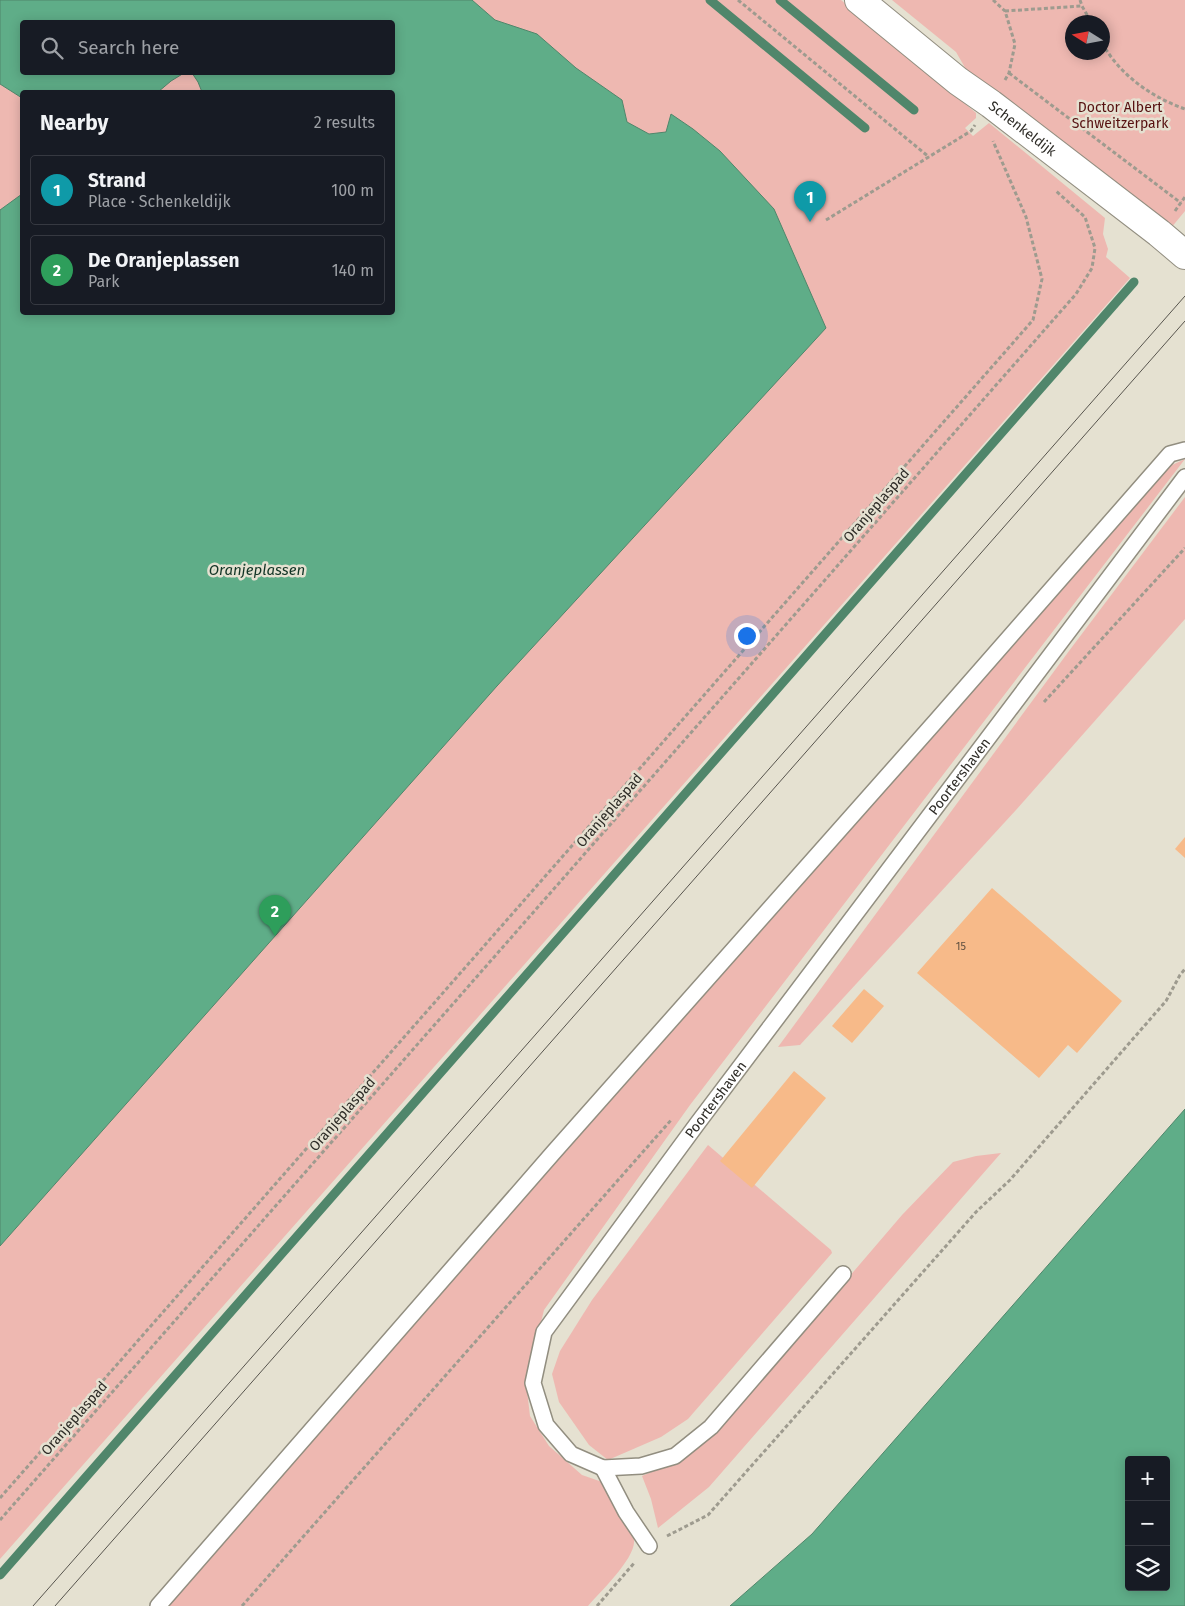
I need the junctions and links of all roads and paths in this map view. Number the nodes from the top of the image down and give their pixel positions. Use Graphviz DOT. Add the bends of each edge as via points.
graph roads {
  1 [pos="738,0"];
  2 [pos="859,0"];
  3 [pos="993,0"];
  4 [pos="1080,0"];
  5 [pos="1082,6"];
  6 [pos="1005,11"];
  7 [pos="1087,15"];
  8 [pos="1110,57"];
  9 [pos="991,104"];
  10 [pos="1185,109"];
  11 [pos="929,157"];
  12 [pos="1055,191"];
  13 [pos="1185,197"];
  14 [pos="826,220"];
  15 [pos="1185,255"];
  16 [pos="1185,450"];
  17 [pos="1185,477"];
  18 [pos="1185,969"];
  19 [pos="843,1274"];
  20 [pos="603,1468"];
  21 [pos="0,1498"];
  22 [pos="0,1520"];
  23 [pos="649,1546"];
  24 [pos="158,1606"];
  25 [pos="597,1606"];
  1 -- 11 [label="path"];
  2 -- 9 [label="street, Schenkeldijk"];
  3 -- 6 [label="path"];
  4 -- 5 [label="path"];
  5 -- 6 [label="path"];
  5 -- 7 [label="path"];
  6 -- 13 [label="path" via="1015,44 1009,73 1181,203"];
  8 -- 10 [label="path" via="1137,83 1168,103"];
  9 -- 11 [label="path" via="971,131"];
  9 -- 15 [label="street, Schenkeldijk"];
  9 -- 21 [label="path" via="988,131 1026,217 1042,279 1033,320"];
  11 -- 14 [label="path"];
  12 -- 22 [label="path, Oranjeplaspad" via="1085,217 1095,248 1092,268 1076,294"];
  16 -- 24 [label="lane" via="1170,454"];
  17 -- 20 [label="lane, Poortershaven" via="544,1332 533,1383 546,1425 572,1454"];
  18 -- 23 [label="path" via="1166,1001 1010,1180 976,1212 708,1515"];
  19 -- 20 [label="lane, Poortershaven" via="711,1427 675,1456 641,1466"];
  20 -- 23 [label="lane" via="626,1512"];
  23 -- 25 [label="path"];
}
